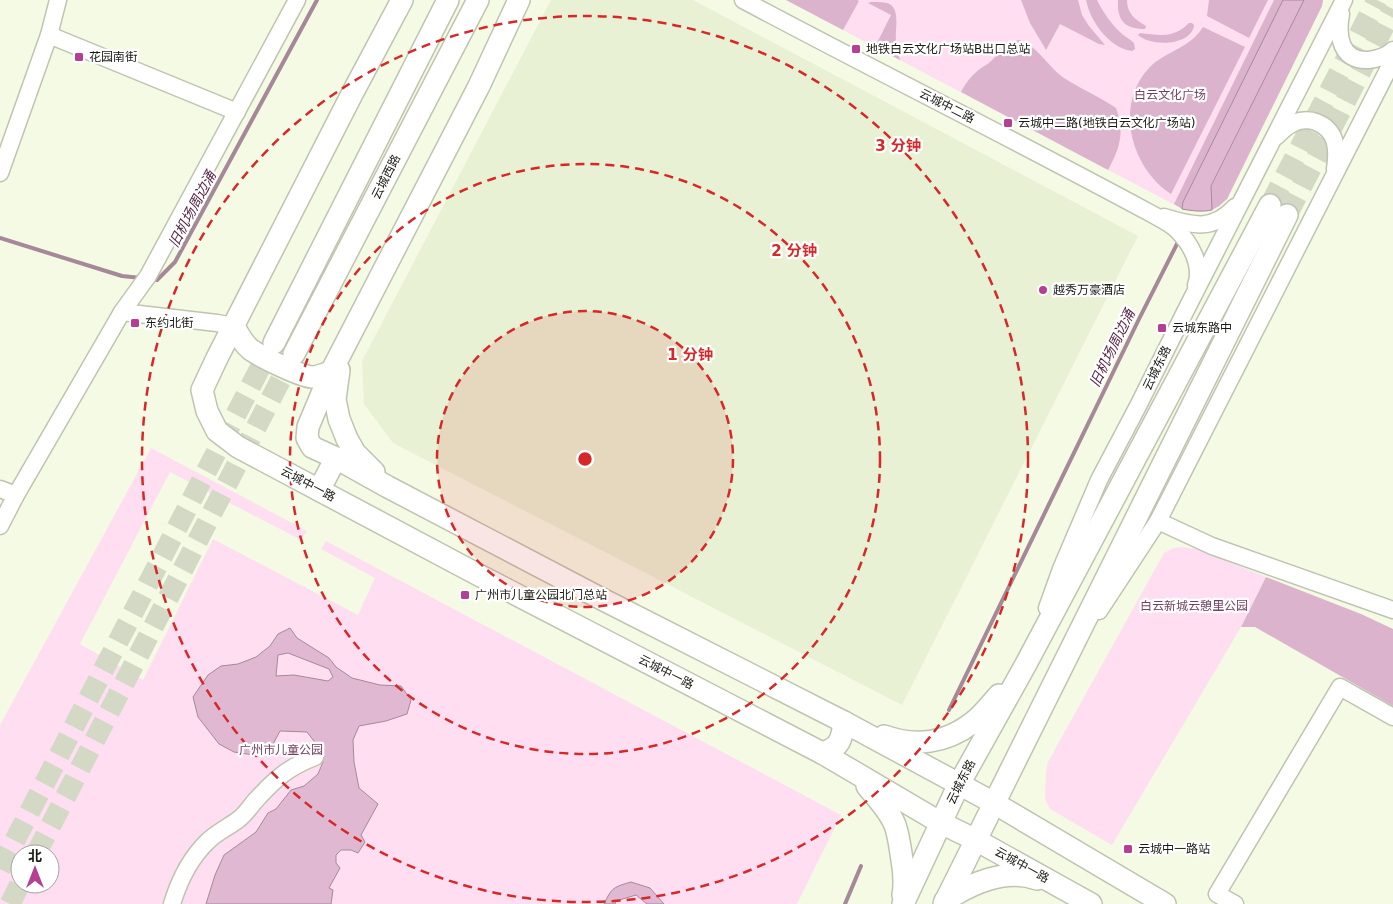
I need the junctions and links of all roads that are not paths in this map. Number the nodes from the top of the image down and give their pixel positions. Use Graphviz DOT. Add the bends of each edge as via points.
graph roads {
  1 [pos="58,0"];
  2 [pos="298,0"];
  3 [pos="402,0"];
  4 [pos="448,0"];
  5 [pos="478,0"];
  6 [pos="519,0"];
  7 [pos="743,0"];
  8 [pos="1339,0"];
  9 [pos="1345,0"];
  10 [pos="1333,23"];
  11 [pos="49,35"];
  12 [pos="1393,50"];
  13 [pos="1393,60"];
  14 [pos="237,112"];
  15 [pos="1273,140"];
  16 [pos="0,173"];
  17 [pos="1334,176"];
  18 [pos="1243,199"];
  19 [pos="1150,212"];
  20 [pos="1187,308"];
  21 [pos="122,312"];
  22 [pos="234,326"];
  23 [pos="274,342"];
  24 [pos="343,347"];
  25 [pos="294,354"];
  26 [pos="331,372"];
  27 [pos="336,458"];
  28 [pos="388,487"];
  29 [pos="0,489"];
  30 [pos="319,490"];
  31 [pos="16,495"];
  32 [pos="1158,521"];
  33 [pos="0,526"];
  34 [pos="1393,610"];
  35 [pos="1026,664"];
  36 [pos="1057,676"];
  37 [pos="1393,717"];
  38 [pos="844,722"];
  39 [pos="822,753"];
  40 [pos="316,757"];
  41 [pos="856,772"];
  42 [pos="959,784"];
  43 [pos="994,802"];
  44 [pos="941,823"];
  45 [pos="976,840"];
  46 [pos="1063,889"];
  47 [pos="945,903"];
  48 [pos="172,904"];
  49 [pos="902,904"];
  50 [pos="1091,904"];
  51 [pos="1165,904"];
  52 [pos="1235,904"];
  1 -- 11 [label="street"];
  2 -- 14 [label="street"];
  3 -- 22 [label="main road, 云城中一路"];
  4 -- 23 [label="main road, 云城西路"];
  5 -- 25 [label="main road, 云城西路"];
  6 -- 24 [label="main road" via="479,86"];
  7 -- 19 [label="street, 云城中二路"];
  8 -- 10 [label="street"];
  9 -- 10 [label="street, 云城东路"];
  9 -- 12 [label="street" via="1339,28 1344,50 1364,60 1387,56"];
  10 -- 15 [label="street, 云城东路"];
  11 -- 14 [label="street"];
  11 -- 16 [label="street"];
  13 -- 17 [label="street, 云城东路"];
  14 -- 21 [label="street" via="148,276"];
  15 -- 17 [label="street" via="1293,123 1312,120 1324,125 1330,130 1336,148"];
  15 -- 18 [label="street, 云城东路"];
  17 -- 32 [label="street, 云城东路"];
  18 -- 19 [label="street" via="1224,218 1205,224 1192,224"];
  18 -- 20 [label="street, 云城东路"];
  19 -- 20 [label="street" via="1177,230 1196,258 1198,279"];
  20 -- 35 [label="street, 云城东路" via="1099,480"];
  21 -- 22 [label="street"];
  21 -- 31 [label="street"];
  22 -- 26 [label="main road" via="251,349 298,374 318,377"];
  22 -- 30 [label="main road, 云城中一路" via="202,390 207,411 217,431 238,447"];
  24 -- 26 [label="main road"];
  24 -- 28 [label="main road" via="336,399 340,419 355,452"];
  26 -- 27 [label="main road" via="308,427 307,438 312,447"];
  27 -- 28 [label="main road"];
  27 -- 30 [label="main road"];
  28 -- 38 [label="main road" via="594,596"];
  29 -- 31 [label="street"];
  30 -- 39 [label="main road, 云城中一路"];
  31 -- 33 [label="street"];
  32 -- 34 [label="street" via="1212,546"];
  32 -- 36 [label="street, 云城东路"];
  35 -- 36 [label="main road, 云城东路" via="1279,210"];
  35 -- 38 [label="main road" via="983,714 961,731 942,740 906,742"];
  35 -- 42 [label="main road, 云城东路"];
  36 -- 43 [label="main road, 云城东路"];
  37 -- 52 [label="street" via="1340,687 1217,894"];
  38 -- 39 [label="main road" via="840,742"];
  38 -- 42 [label="main road"];
  39 -- 41 [label="main road, 云城中一路"];
  40 -- 48 [label="street" via="274,780 240,818 208,841 195,855"];
  41 -- 44 [label="main road, 云城中一路"];
  41 -- 49 [label="main road" via="894,824 904,870"];
  42 -- 43 [label="main road"];
  42 -- 44 [label="main road, 云城东路"];
  43 -- 45 [label="main road, 云城东路"];
  43 -- 51 [label="main road"];
  44 -- 45 [label="main road, 云城中一路"];
  44 -- 49 [label="main road, 云城东路"];
  45 -- 46 [label="main road, 云城中一路"];
  45 -- 47 [label="main road, 云城东路"];
  46 -- 47 [label="main road" via="1029,876 1002,876 959,892"];
  46 -- 50 [label="main road, 云城中一路"];
}
